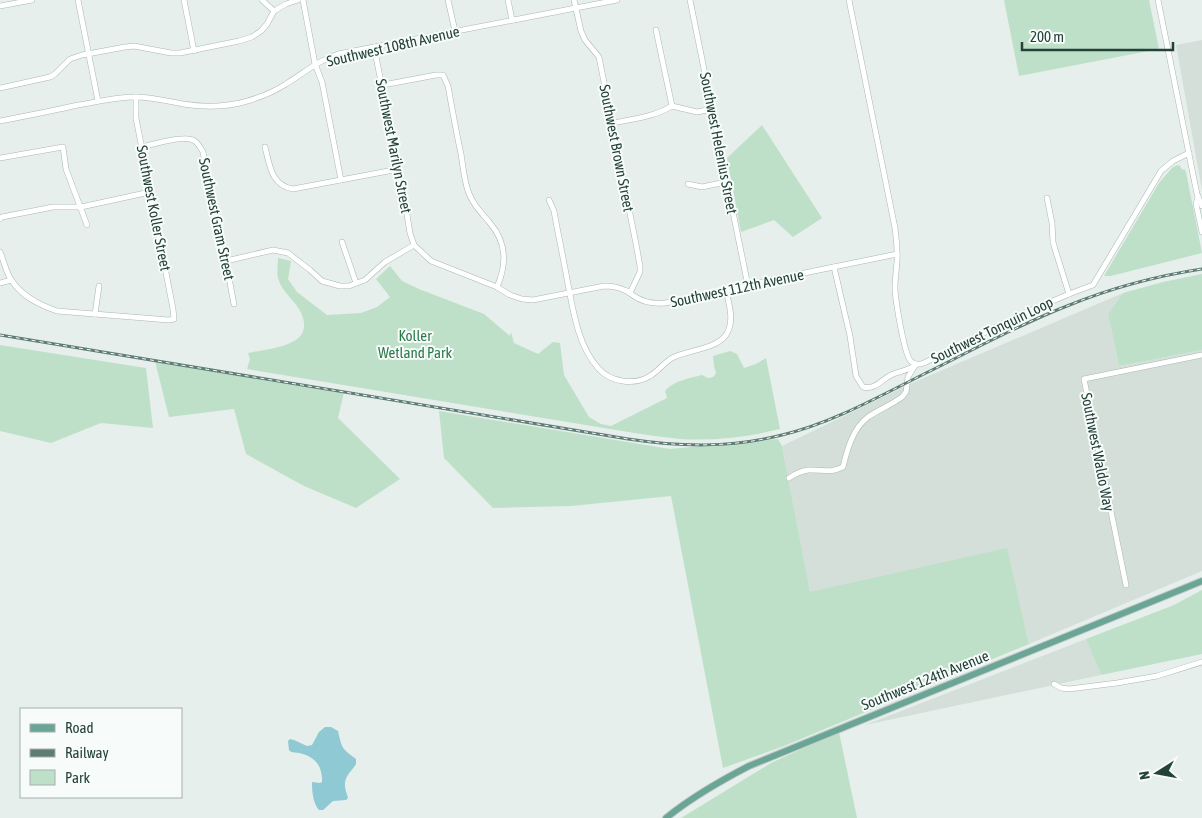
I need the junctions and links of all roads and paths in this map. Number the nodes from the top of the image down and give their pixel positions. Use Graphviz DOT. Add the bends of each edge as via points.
graph roads {
  1 [pos="32,0"];
  2 [pos="78,0"];
  3 [pos="184,0"];
  4 [pos="262,0"];
  5 [pos="298,0"];
  6 [pos="303,0"];
  7 [pos="448,0"];
  8 [pos="508,0"];
  9 [pos="574,0"];
  10 [pos="617,0"];
  11 [pos="690,0"];
  12 [pos="849,0"];
  13 [pos="1158,0"];
  14 [pos="0,6"];
  15 [pos="576,8"];
  16 [pos="274,12"];
  17 [pos="512,20"];
  18 [pos="656,30"];
  19 [pos="454,32"];
  20 [pos="374,47"];
  21 [pos="194,51"];
  22 [pos="89,54"];
  23 [pos="316,64"];
  24 [pos="383,86"];
  25 [pos="0,88"];
  26 [pos="136,97"];
  27 [pos="98,101"];
  28 [pos="672,106"];
  29 [pos="712,109"];
  30 [pos="0,121"];
  31 [pos="613,123"];
  32 [pos="142,147"];
  33 [pos="266,147"];
  34 [pos="1189,153"];
  35 [pos="0,158"];
  36 [pos="399,169"];
  37 [pos="341,180"];
  38 [pos="726,182"];
  39 [pos="688,184"];
  40 [pos="150,192"];
  41 [pos="1198,197"];
  42 [pos="1047,198"];
  43 [pos="549,200"];
  44 [pos="1202,206"];
  45 [pos="81,207"];
  46 [pos="0,219"];
  47 [pos="87,225"];
  48 [pos="1202,232"];
  49 [pos="342,242"];
  50 [pos="414,245"];
  51 [pos="0,252"];
  52 [pos="897,254"];
  53 [pos="226,261"];
  54 [pos="834,267"];
  55 [pos="11,280"];
  56 [pos="0,283"];
  57 [pos="356,283"];
  58 [pos="98,286"];
  59 [pos="748,286"];
  60 [pos="497,287"];
  61 [pos="726,290"];
  62 [pos="569,292"];
  63 [pos="630,293"];
  64 [pos="1070,294"];
  65 [pos="234,304"];
  66 [pos="95,314"];
  67 [pos="1202,355"];
  68 [pos="916,364"];
  69 [pos="789,478"];
  70 [pos="1202,581"];
  71 [pos="1126,585"];
  72 [pos="1202,662"];
  73 [pos="1054,684"];
  74 [pos="666,818"];
  1 -- 14 [label="street"];
  2 -- 22 [label="street"];
  3 -- 21 [label="street"];
  4 -- 16 [label="street"];
  5 -- 16 [label="street"];
  6 -- 23 [label="street"];
  7 -- 19 [label="street"];
  8 -- 17 [label="street"];
  9 -- 15 [label="street, Southwest Brown Street"];
  10 -- 15 [label="street, Southwest 108th Avenue"];
  11 -- 29 [label="street, Southwest Helenius Street"];
  12 -- 52 [label="street, Southwest Tonquin Loop" via="895,228"];
  13 -- 34 [label="street"];
  15 -- 17 [label="street, Southwest 108th Avenue"];
  15 -- 31 [label="street, Southwest Brown Street" via="585,40 599,58"];
  16 -- 21 [label="street" via="261,31 252,37"];
  17 -- 19 [label="street, Southwest 108th Avenue"];
  18 -- 28 [label="street"];
  19 -- 20 [label="street, Southwest 108th Avenue"];
  20 -- 23 [label="street, Southwest 108th Avenue" via="338,54"];
  20 -- 24 [label="street, Southwest Marilyn Street"];
  21 -- 22 [label="street" via="171,53 134,46"];
  22 -- 25 [label="street" via="70,59 50,77"];
  22 -- 27 [label="street"];
  23 -- 26 [label="street, Southwest 108th Avenue" via="264,96 241,103 202,106"];
  23 -- 37 [label="street"];
  24 -- 36 [label="street, Southwest Marilyn Street"];
  24 -- 60 [label="street" via="443,75 448,86 468,191 477,209 497,233 503,251 504,262"];
  26 -- 27 [label="street, Southwest 108th Avenue"];
  26 -- 32 [label="street, Southwest Koller Street" via="136,118"];
  27 -- 30 [label="street, Southwest 108th Avenue"];
  28 -- 29 [label="street" via="697,112"];
  28 -- 31 [label="street" via="652,115"];
  29 -- 38 [label="street, Southwest Helenius Street"];
  31 -- 63 [label="street, Southwest Brown Street" via="640,266"];
  32 -- 40 [label="street, Southwest Koller Street"];
  32 -- 53 [label="street, Southwest Gram Street" via="182,138 191,139 199,145"];
  33 -- 37 [label="street" via="272,174 286,188 297,189"];
  34 -- 41 [label="street"];
  34 -- 64 [label="street, Southwest Tonquin Loop" via="1173,161 1162,172 1093,285"];
  35 -- 45 [label="street" via="62,147 66,169"];
  36 -- 37 [label="street"];
  36 -- 50 [label="street, Southwest Marilyn Street"];
  38 -- 39 [label="street" via="702,187"];
  38 -- 59 [label="street, Southwest Helenius Street"];
  40 -- 45 [label="street"];
  40 -- 66 [label="street, Southwest Koller Street" via="174,319"];
  41 -- 44 [label="street"];
  41 -- 48 [label="street" via="1196,204"];
  42 -- 64 [label="street" via="1053,242"];
  43 -- 62 [label="street"];
  45 -- 46 [label="street" via="53,207"];
  45 -- 47 [label="street"];
  49 -- 57 [label="street"];
  50 -- 57 [label="street"];
  50 -- 60 [label="street, Southwest 112th Avenue" via="431,261"];
  51 -- 55 [label="street"];
  52 -- 54 [label="street, Southwest 112th Avenue"];
  52 -- 68 [label="street, Southwest Tonquin Loop" via="895,289 902,331 909,358"];
  53 -- 57 [label="street" via="273,250 288,253 322,281 340,286"];
  53 -- 65 [label="street, Southwest Gram Street"];
  54 -- 59 [label="street, Southwest 112th Avenue"];
  54 -- 68 [label="street" via="856,376 862,387 873,387"];
  55 -- 56 [label="street"];
  55 -- 66 [label="street" via="25,296 40,305 57,311"];
  58 -- 66 [label="street"];
  59 -- 61 [label="street, Southwest 112th Avenue"];
  60 -- 62 [label="street, Southwest 112th Avenue" via="510,295 533,300"];
  61 -- 62 [label="street" via="731,320 723,338 671,358 651,376 635,381 615,380 599,370 579,334"];
  61 -- 63 [label="street, Southwest 112th Avenue" via="659,304 641,300"];
  62 -- 63 [label="street, Southwest 112th Avenue" via="604,286"];
  64 -- 68 [label="street, Southwest Tonquin Loop"];
  67 -- 71 [label="street, Southwest Waldo Way" via="1084,379"];
  68 -- 69 [label="street" via="902,397 858,426 843,467 830,471 807,470"];
  70 -- 74 [label="main road, Southwest 124th Avenue" via="757,762 695,796"];
  72 -- 73 [label="street" via="1157,676 1117,683 1069,689"];
}
